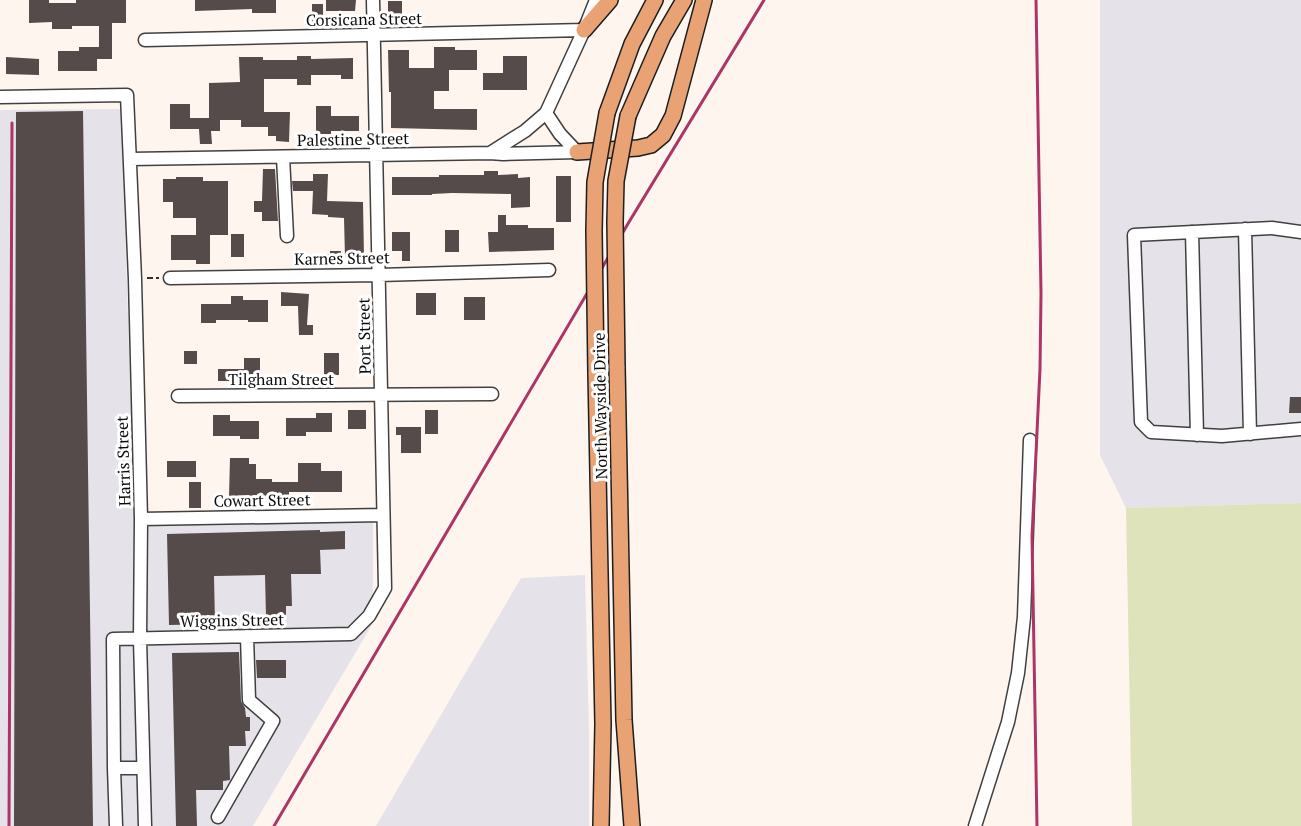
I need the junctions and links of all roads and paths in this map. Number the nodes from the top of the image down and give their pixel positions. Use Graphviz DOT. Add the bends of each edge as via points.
graph roads {
  1 [pos="374,0"];
  2 [pos="596,0"];
  3 [pos="610,0"];
  4 [pos="655,0"];
  5 [pos="684,0"];
  6 [pos="704,0"];
  7 [pos="584,30"];
  8 [pos="374,35"];
  9 [pos="145,40"];
  10 [pos="0,97"];
  11 [pos="546,113"];
  12 [pos="577,152"];
  13 [pos="490,153"];
  14 [pos="377,155"];
  15 [pos="283,157"];
  16 [pos="130,159"];
  17 [pos="1245,229"];
  18 [pos="1192,232"];
  19 [pos="1301,232"];
  20 [pos="287,236"];
  21 [pos="549,270"];
  22 [pos="379,274"];
  23 [pos="170,278"];
  24 [pos="135,279"];
  25 [pos="492,394"];
  26 [pos="178,396"];
  27 [pos="382,396"];
  28 [pos="1301,429"];
  29 [pos="1250,434"];
  30 [pos="1197,435"];
  31 [pos="1030,440"];
  32 [pos="383,515"];
  33 [pos="141,519"];
  34 [pos="325,635"];
  35 [pos="247,636"];
  36 [pos="140,639"];
  37 [pos="114,768"];
  38 [pos="143,768"];
  39 [pos="218,817"];
  40 [pos="116,826"];
  41 [pos="145,826"];
  42 [pos="601,826"];
  43 [pos="632,826"];
  44 [pos="975,826"];
  1 -- 8 [label="street, Port Street"];
  2 -- 7 [label="street"];
  3 -- 7 [label="main road"];
  4 -- 42 [label="main road, North Wayside Drive, bridge" via="632,44 607,113 595,182"];
  5 -- 43 [label="main road, North Wayside Drive, bridge" via="663,36 628,116 616,181 624,720"];
  6 -- 12 [label="main road" via="673,116 663,135 651,145 638,148"];
  7 -- 8 [label="street, Corsicana Street"];
  7 -- 11 [label="street"];
  8 -- 9 [label="street, Corsicana Street"];
  8 -- 14 [label="street, Port Street"];
  10 -- 16 [label="street, Harris Street" via="127,95"];
  11 -- 12 [label="street"];
  11 -- 13 [label="street"];
  12 -- 13 [label="street, Palestine Street"];
  13 -- 14 [label="street, Palestine Street"];
  14 -- 15 [label="street, Palestine Street"];
  14 -- 22 [label="street, Port Street"];
  15 -- 16 [label="street, Palestine Street"];
  15 -- 20 [label="street"];
  16 -- 24 [label="street, Harris Street"];
  17 -- 18 [label="street"];
  17 -- 19 [label="street"];
  17 -- 29 [label="street"];
  18 -- 30 [label="street"];
  18 -- 30 [label="street" via="1134,235 1141,422 1151,432"];
  21 -- 22 [label="street, Karnes Street"];
  22 -- 23 [label="street, Karnes Street"];
  22 -- 27 [label="street, Port Street"];
  23 -- 24 [label="path"];
  24 -- 33 [label="street, Harris Street"];
  25 -- 27 [label="street, Tilgham Street"];
  26 -- 27 [label="street, Tilgham Street"];
  27 -- 32 [label="street, Port Street"];
  28 -- 29 [label="street"];
  29 -- 30 [label="street"];
  31 -- 44 [label="street" via="1024,617 1018,673 1008,722"];
  32 -- 33 [label="street, Cowart Street"];
  32 -- 34 [label="street, Port Street" via="385,588 369,616 351,634"];
  33 -- 36 [label="street, Harris Street"];
  34 -- 35 [label="street, Wiggins Street"];
  35 -- 36 [label="street, Wiggins Street"];
  35 -- 39 [label="street" via="249,700 273,722"];
  36 -- 37 [label="street, Wiggins Street" via="113,639"];
  36 -- 38 [label="street, Harris Street"];
  37 -- 38 [label="street"];
  37 -- 40 [label="street"];
  38 -- 41 [label="street, Harris Street"];
}
